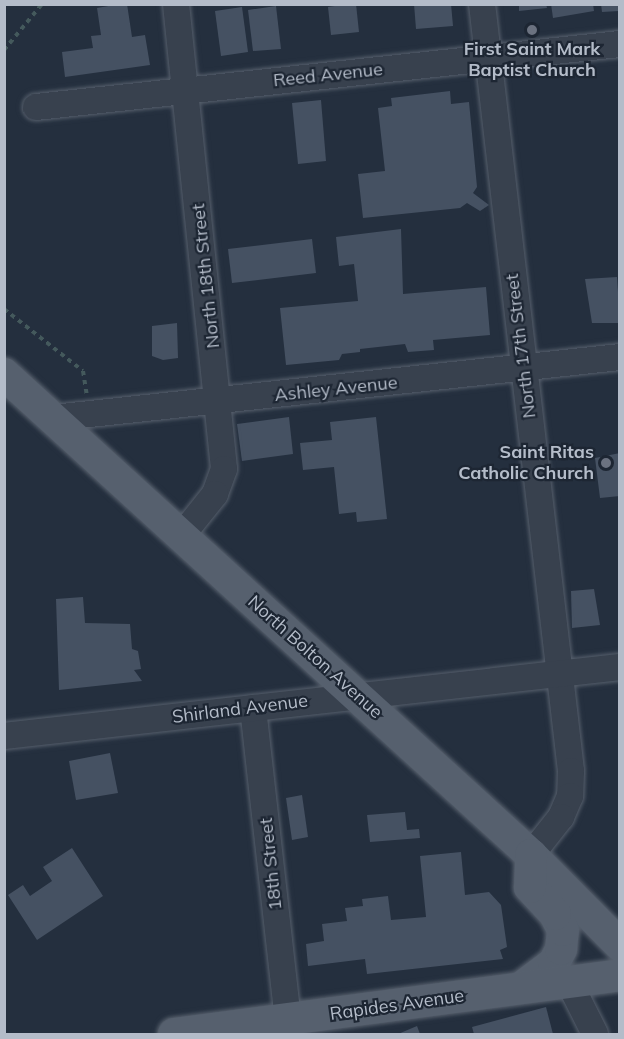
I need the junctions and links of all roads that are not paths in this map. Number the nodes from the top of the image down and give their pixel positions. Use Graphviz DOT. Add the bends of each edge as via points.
graph roads {
  1 [pos="176,4"];
  2 [pos="482,4"];
  3 [pos="620,44"];
  4 [pos="488,58"];
  5 [pos="187,90"];
  6 [pos="36,106"];
  7 [pos="620,357"];
  8 [pos="523,368"];
  9 [pos="5,375"];
  10 [pos="219,402"];
  11 [pos="53,418"];
  12 [pos="182,535"];
  13 [pos="620,668"];
  14 [pos="560,674"];
  15 [pos="358,696"];
  16 [pos="253,708"];
  17 [pos="4,736"];
  18 [pos="531,855"];
  19 [pos="620,945"];
  20 [pos="620,975"];
  21 [pos="569,982"];
  22 [pos="520,988"];
  23 [pos="288,1019"];
  24 [pos="239,1030"];
  25 [pos="174,1035"];
  26 [pos="595,1035"];
  1 -- 5 [label="street, North 18th Street"];
  2 -- 4 [label="street, North 17th Street"];
  3 -- 4 [label="street, Reed Avenue"];
  4 -- 5 [label="street, Reed Avenue"];
  4 -- 8 [label="street, North 17th Street"];
  5 -- 6 [label="street, Reed Avenue"];
  5 -- 10 [label="street, North 18th Street"];
  7 -- 8 [label="street, Ashley Avenue"];
  8 -- 10 [label="street, Ashley Avenue"];
  8 -- 14 [label="street, North 17th Street"];
  9 -- 11 [label="main road, North Bolton Avenue"];
  10 -- 11 [label="street, Ashley Avenue"];
  10 -- 12 [label="street, North 18th Street" via="224,469 221,482"];
  11 -- 12 [label="main road, North Bolton Avenue"];
  12 -- 15 [label="main road, North Bolton Avenue"];
  13 -- 14 [label="street, Shirland Avenue"];
  14 -- 15 [label="street, Shirland Avenue"];
  14 -- 18 [label="street, North 17th Street" via="570,796 561,817"];
  15 -- 16 [label="street, Shirland Avenue"];
  15 -- 18 [label="main road, North Bolton Avenue"];
  16 -- 17 [label="street, Shirland Avenue"];
  16 -- 23 [label="street, 18th Street"];
  18 -- 19 [label="main road, North Bolton Avenue"];
  18 -- 22 [label="main road" via="530,887 555,914 562,940 554,963"];
  20 -- 21 [label="main road, Rapides Avenue"];
  21 -- 22 [label="main road, Rapides Avenue"];
  21 -- 26 [label="street"];
  22 -- 23 [label="main road, Rapides Avenue"];
  23 -- 24 [label="main road, Rapides Avenue"];
  24 -- 25 [label="main road, Rapides Avenue"];
}
